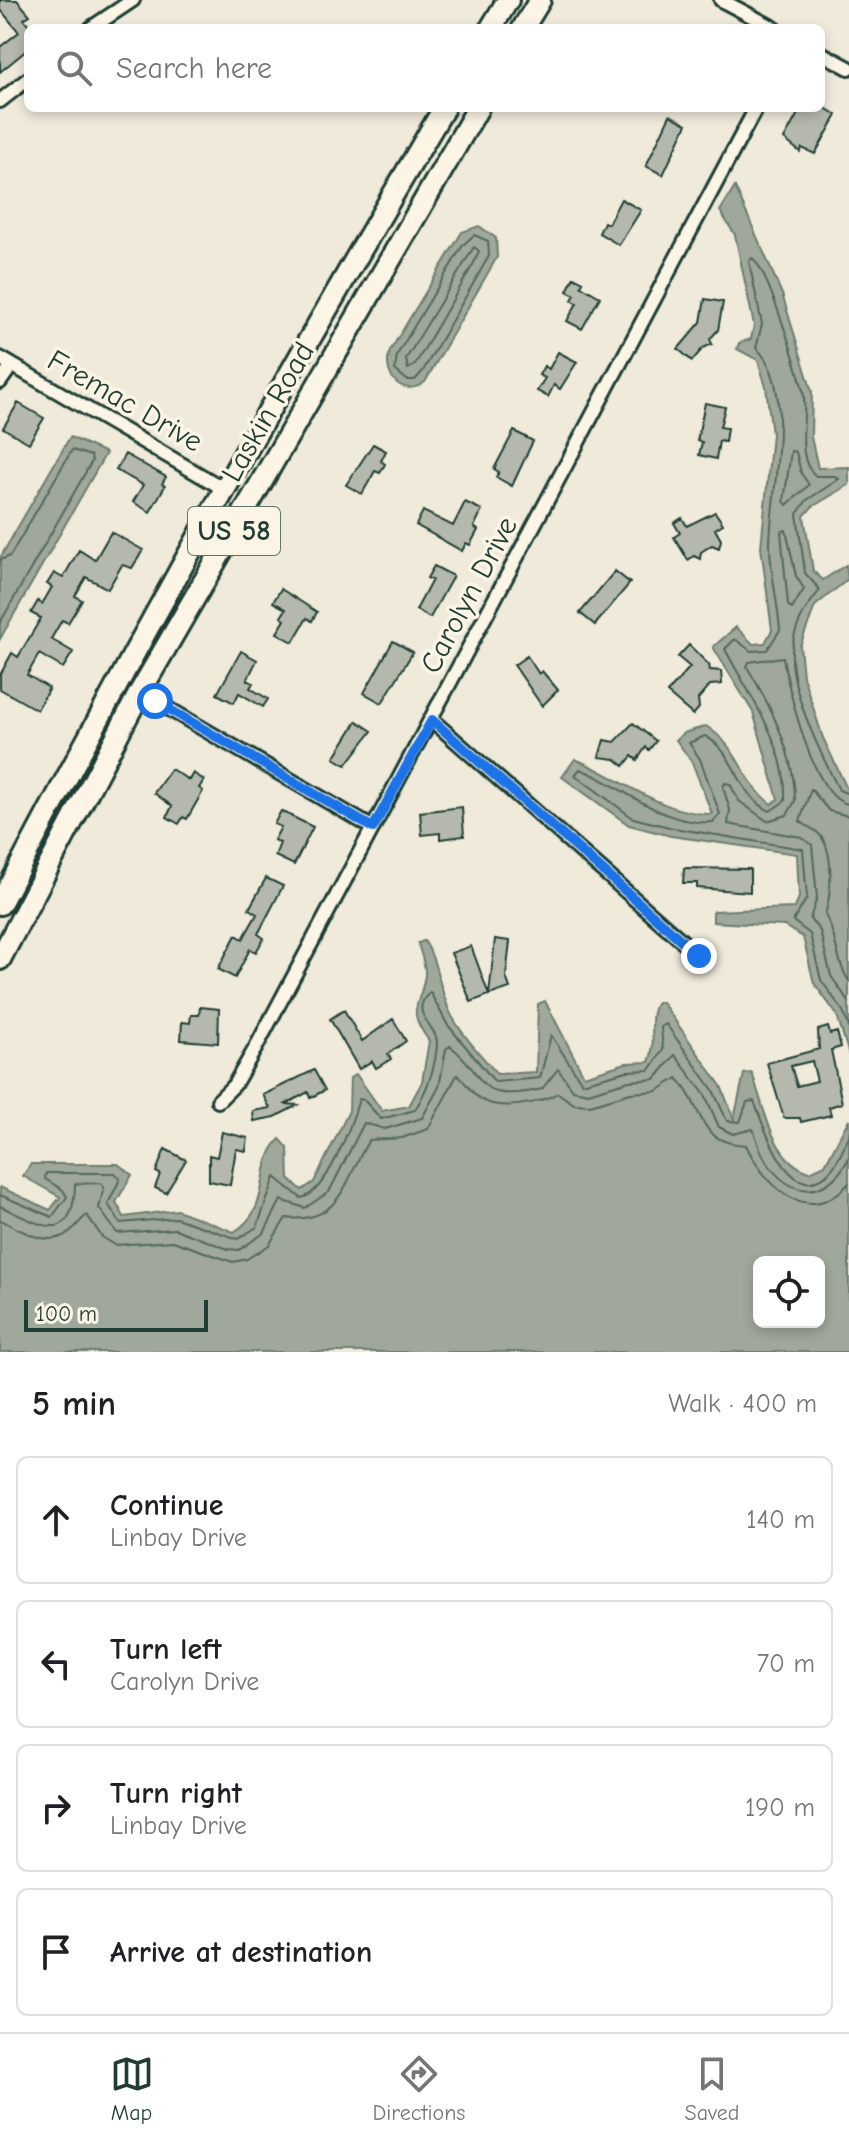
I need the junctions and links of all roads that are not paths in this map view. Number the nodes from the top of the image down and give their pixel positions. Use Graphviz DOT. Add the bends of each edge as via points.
graph roads {
  1 [pos="133,0"];
  2 [pos="508,0"];
  3 [pos="540,0"];
  4 [pos="721,0"];
  5 [pos="97,24"];
  6 [pos="493,24"];
  7 [pos="525,24"];
  8 [pos="766,24"];
  9 [pos="825,55"];
  10 [pos="849,68"];
  11 [pos="24,82"];
  12 [pos="0,101"];
  13 [pos="442,112"];
  14 [pos="476,112"];
  15 [pos="754,112"];
  16 [pos="301,350"];
  17 [pos="6,361"];
  18 [pos="329,366"];
  19 [pos="0,382"];
  20 [pos="224,489"];
  21 [pos="140,692"];
  22 [pos="432,720"];
  23 [pos="373,828"];
  24 [pos="0,904"];
  25 [pos="699,956"];
  26 [pos="0,959"];
  27 [pos="218,1101"];
  1 -- 5 [label="street"];
  2 -- 6 [label="main road"];
  3 -- 7 [label="main road"];
  4 -- 8 [label="street"];
  9 -- 10 [label="street"];
  11 -- 12 [label="street"];
  13 -- 16 [label="main road, Laskin Road / US 58"];
  14 -- 18 [label="main road, Laskin Road / US 58"];
  15 -- 22 [label="street, Carolyn Drive"];
  16 -- 18 [label="main road"];
  16 -- 20 [label="main road, Laskin Road / US 58"];
  17 -- 19 [label="street"];
  17 -- 20 [label="street, Fremac Drive"];
  18 -- 21 [label="main road, Laskin Road / US 58"];
  20 -- 24 [label="main road, Laskin Road / US 58"];
  21 -- 23 [label="street"];
  21 -- 26 [label="main road, Laskin Road / US 58"];
  22 -- 23 [label="street, Carolyn Drive"];
  22 -- 25 [label="street"];
  23 -- 27 [label="street, Carolyn Drive" via="241,1073"];
}
